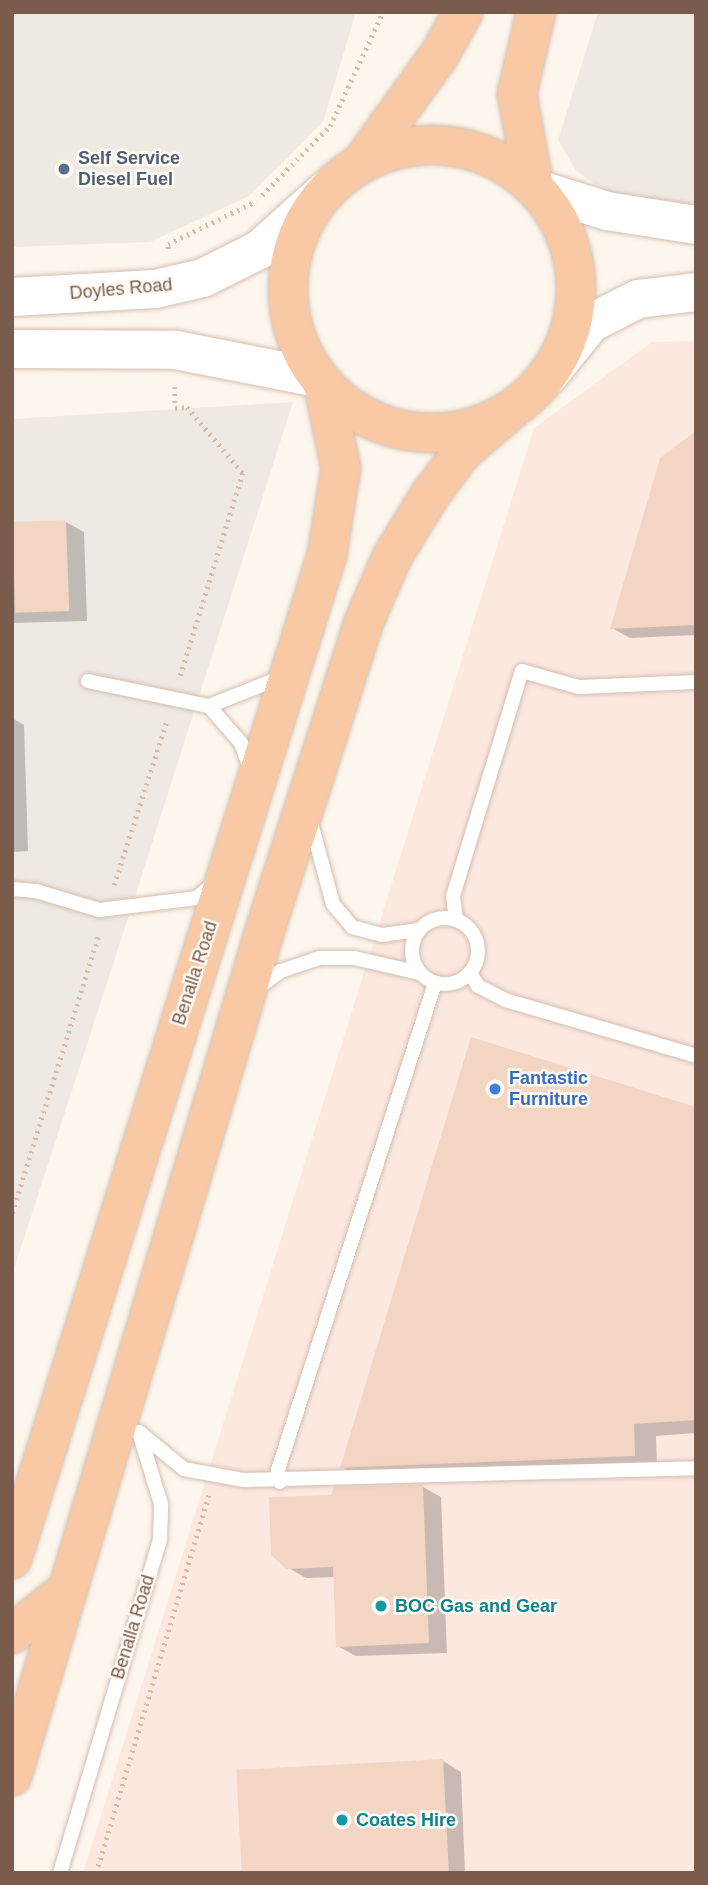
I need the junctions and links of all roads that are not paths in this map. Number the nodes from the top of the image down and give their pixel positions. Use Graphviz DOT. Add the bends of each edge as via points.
graph roads {
  1 [pos="463,12"];
  2 [pos="536,12"];
  3 [pos="362,162"];
  4 [pos="535,187"];
  5 [pos="326,190"];
  6 [pos="696,225"];
  7 [pos="696,292"];
  8 [pos="12,297"];
  9 [pos="12,349"];
  10 [pos="549,375"];
  11 [pos="321,381"];
  12 [pos="511,410"];
  13 [pos="291,673"];
  14 [pos="88,681"];
  15 [pos="696,682"];
  16 [pos="209,706"];
  17 [pos="255,783"];
  18 [pos="310,787"];
  19 [pos="227,872"];
  20 [pos="12,889"];
  21 [pos="456,920"];
  22 [pos="419,930"];
  23 [pos="420,973"];
  24 [pos="470,973"];
  25 [pos="435,983"];
  26 [pos="246,996"];
  27 [pos="696,1056"];
  28 [pos="131,1379"];
  29 [pos="139,1432"];
  30 [pos="696,1468"];
  31 [pos="280,1482"];
  32 [pos="12,1559"];
  33 [pos="68,1588"];
  34 [pos="12,1634"];
  35 [pos="12,1776"];
  36 [pos="60,1873"];
  1 -- 3 [label="highway" via="440,54"];
  2 -- 4 [label="highway" via="517,94"];
  3 -- 4 [label="highway" via="406,146 452,145 496,159"];
  3 -- 5 [label="highway"];
  4 -- 6 [label="main road" via="607,211"];
  4 -- 10 [label="highway" via="565,230 576,279 571,329"];
  5 -- 8 [label="main road, Doyles Road" via="259,250 203,278 175,285"];
  5 -- 11 [label="highway" via="303,224 290,262 288,303 298,342"];
  7 -- 10 [label="main road" via="638,299 592,323"];
  9 -- 11 [label="main road" via="176,350"];
  10 -- 12 [label="highway, Benalla Road"];
  11 -- 12 [label="highway" via="354,411 391,428 432,434 474,427"];
  11 -- 13 [label="highway, Benalla Road" via="338,438 339,499"];
  12 -- 18 [label="highway, Benalla Road" via="462,452 392,557 363,624"];
  13 -- 16 [label="lane"];
  13 -- 17 [label="highway, Benalla Road"];
  14 -- 16 [label="lane"];
  15 -- 21 [label="lane" via="579,687 523,671 453,896"];
  16 -- 17 [label="lane" via="241,743"];
  17 -- 19 [label="highway, Benalla Road"];
  18 -- 22 [label="lane" via="312,837 333,904 352,926 382,935"];
  18 -- 26 [label="highway, Benalla Road"];
  19 -- 20 [label="lane" via="197,898 106,910"];
  19 -- 32 [label="highway, Benalla Road"];
  21 -- 22 [label="lane" via="436,919"];
  21 -- 24 [label="lane" via="477,943"];
  22 -- 23 [label="lane" via="412,956"];
  23 -- 25 [label="lane"];
  23 -- 26 [label="lane" via="354,958 319,958 281,971"];
  24 -- 25 [label="lane" via="454,983"];
  24 -- 27 [label="lane" via="478,986 505,1000"];
  25 -- 31 [label="lane" via="278,1470"];
  26 -- 28 [label="highway, Benalla Road"];
  28 -- 29 [label="lane, Benalla Road"];
  28 -- 33 [label="highway, Benalla Road"];
  29 -- 31 [label="lane" via="184,1469"];
  29 -- 36 [label="lane, Benalla Road" via="161,1504 160,1539"];
  30 -- 31 [label="lane"];
  33 -- 34 [label="highway"];
  33 -- 35 [label="highway, Benalla Road"];
}
